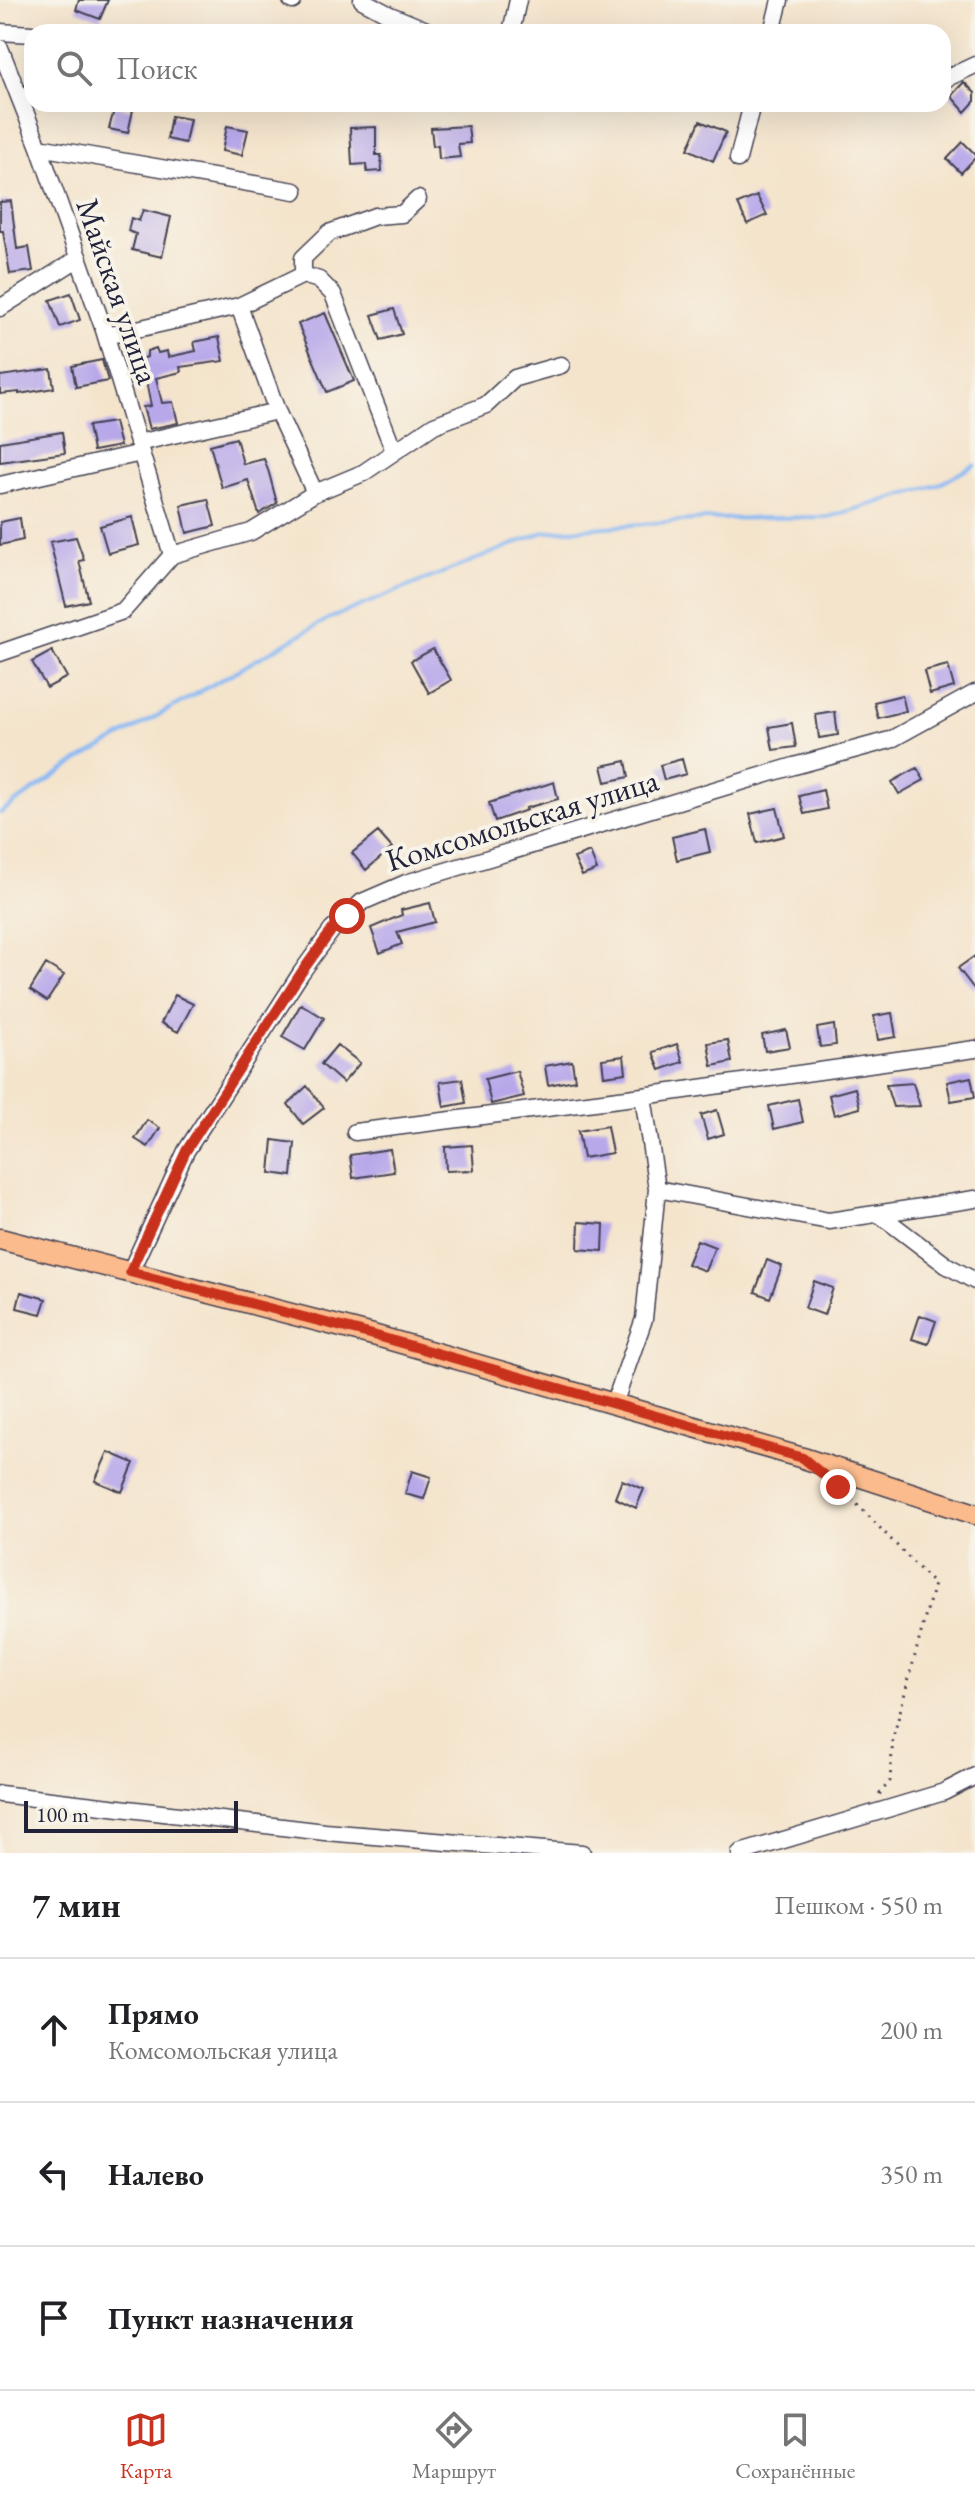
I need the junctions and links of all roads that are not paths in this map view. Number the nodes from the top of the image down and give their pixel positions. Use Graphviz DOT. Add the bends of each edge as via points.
graph roads {
  1 [pos="362,0"];
  2 [pos="518,0"];
  3 [pos="780,0"];
  4 [pos="402,24"];
  5 [pos="513,24"];
  6 [pos="774,24"];
  7 [pos="0,32"];
  8 [pos="24,34"];
  9 [pos="0,48"];
  10 [pos="975,65"];
  11 [pos="951,76"];
  12 [pos="24,109"];
  13 [pos="25,112"];
  14 [pos="750,112"];
  15 [pos="39,147"];
  16 [pos="738,159"];
  17 [pos="295,191"];
  18 [pos="418,199"];
  19 [pos="79,258"];
  20 [pos="303,275"];
  21 [pos="239,306"];
  22 [pos="0,308"];
  23 [pos="106,336"];
  24 [pos="561,365"];
  25 [pos="277,411"];
  26 [pos="140,448"];
  27 [pos="394,451"];
  28 [pos="0,485"];
  29 [pos="315,493"];
  30 [pos="172,555"];
  31 [pos="0,653"];
  32 [pos="975,693"];
  33 [pos="975,1049"];
  34 [pos="643,1096"];
  35 [pos="355,1132"];
  36 [pos="657,1189"];
  37 [pos="975,1199"];
  38 [pos="879,1214"];
  39 [pos="0,1239"];
  40 [pos="130,1272"];
  41 [pos="975,1281"];
  42 [pos="614,1404"];
  43 [pos="975,1514"];
  44 [pos="975,1776"];
  45 [pos="0,1794"];
  46 [pos="582,1853"];
  47 [pos="740,1853"];
  1 -- 4 [label="street"];
  2 -- 5 [label="street"];
  3 -- 6 [label="street"];
  7 -- 8 [label="street"];
  9 -- 12 [label="street, Майская улица"];
  10 -- 11 [label="street"];
  13 -- 15 [label="street, Майская улица"];
  14 -- 16 [label="street"];
  15 -- 17 [label="street"];
  15 -- 19 [label="street, Майская улица"];
  18 -- 20 [label="street" via="402,214 375,216 329,233 303,258"];
  19 -- 22 [label="street"];
  19 -- 23 [label="street, Майская улица"];
  20 -- 21 [label="street"];
  20 -- 27 [label="street" via="319,280 333,294"];
  21 -- 23 [label="street"];
  21 -- 25 [label="street"];
  23 -- 26 [label="street, Майская улица"];
  24 -- 27 [label="street" via="515,378 486,405 434,425"];
  25 -- 26 [label="street"];
  25 -- 29 [label="street"];
  26 -- 28 [label="street"];
  26 -- 30 [label="street, Майская улица"];
  27 -- 29 [label="street" via="363,473"];
  29 -- 30 [label="street" via="251,532"];
  30 -- 31 [label="street" via="123,611"];
  32 -- 40 [label="street, Комсомольская улица" via="890,740 421,878 362,902 332,930 301,973 186,1151"];
  33 -- 34 [label="street"];
  34 -- 35 [label="street"];
  34 -- 36 [label="street"];
  36 -- 38 [label="street" via="829,1221"];
  36 -- 42 [label="street" via="644,1319"];
  37 -- 38 [label="street"];
  38 -- 41 [label="street"];
  39 -- 40 [label="main road"];
  40 -- 42 [label="main road"];
  42 -- 43 [label="main road"];
  44 -- 47 [label="street" via="944,1792"];
  45 -- 46 [label="street" via="325,1832"];
}
